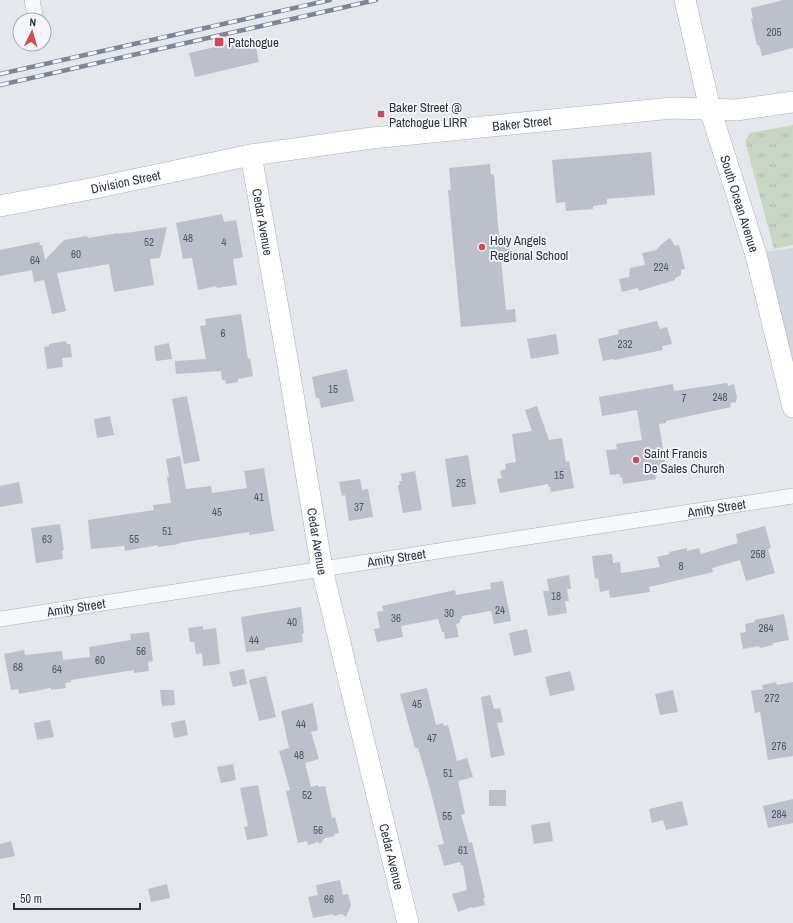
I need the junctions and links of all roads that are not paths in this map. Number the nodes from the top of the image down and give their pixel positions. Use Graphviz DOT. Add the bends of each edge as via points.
graph roads {
  1 [pos="32,0"];
  2 [pos="685,0"];
  3 [pos="34,12"];
  4 [pos="793,102"];
  5 [pos="710,109"];
  6 [pos="251,155"];
  7 [pos="0,206"];
  8 [pos="793,407"];
  9 [pos="793,496"];
  10 [pos="322,569"];
  11 [pos="0,619"];
  12 [pos="408,923"];
  1 -- 3 [label="street"];
  2 -- 5 [label="street, South Ocean Avenue"];
  4 -- 5 [label="street, Baker Street" via="736,110"];
  5 -- 6 [label="street, Baker Street" via="672,108 529,122 372,138"];
  5 -- 8 [label="street, South Ocean Avenue" via="756,255"];
  6 -- 7 [label="street, Division Street"];
  6 -- 10 [label="street, Cedar Avenue"];
  9 -- 10 [label="street, Amity Street"];
  10 -- 11 [label="street, Amity Street"];
  10 -- 12 [label="street, Cedar Avenue"];
}
